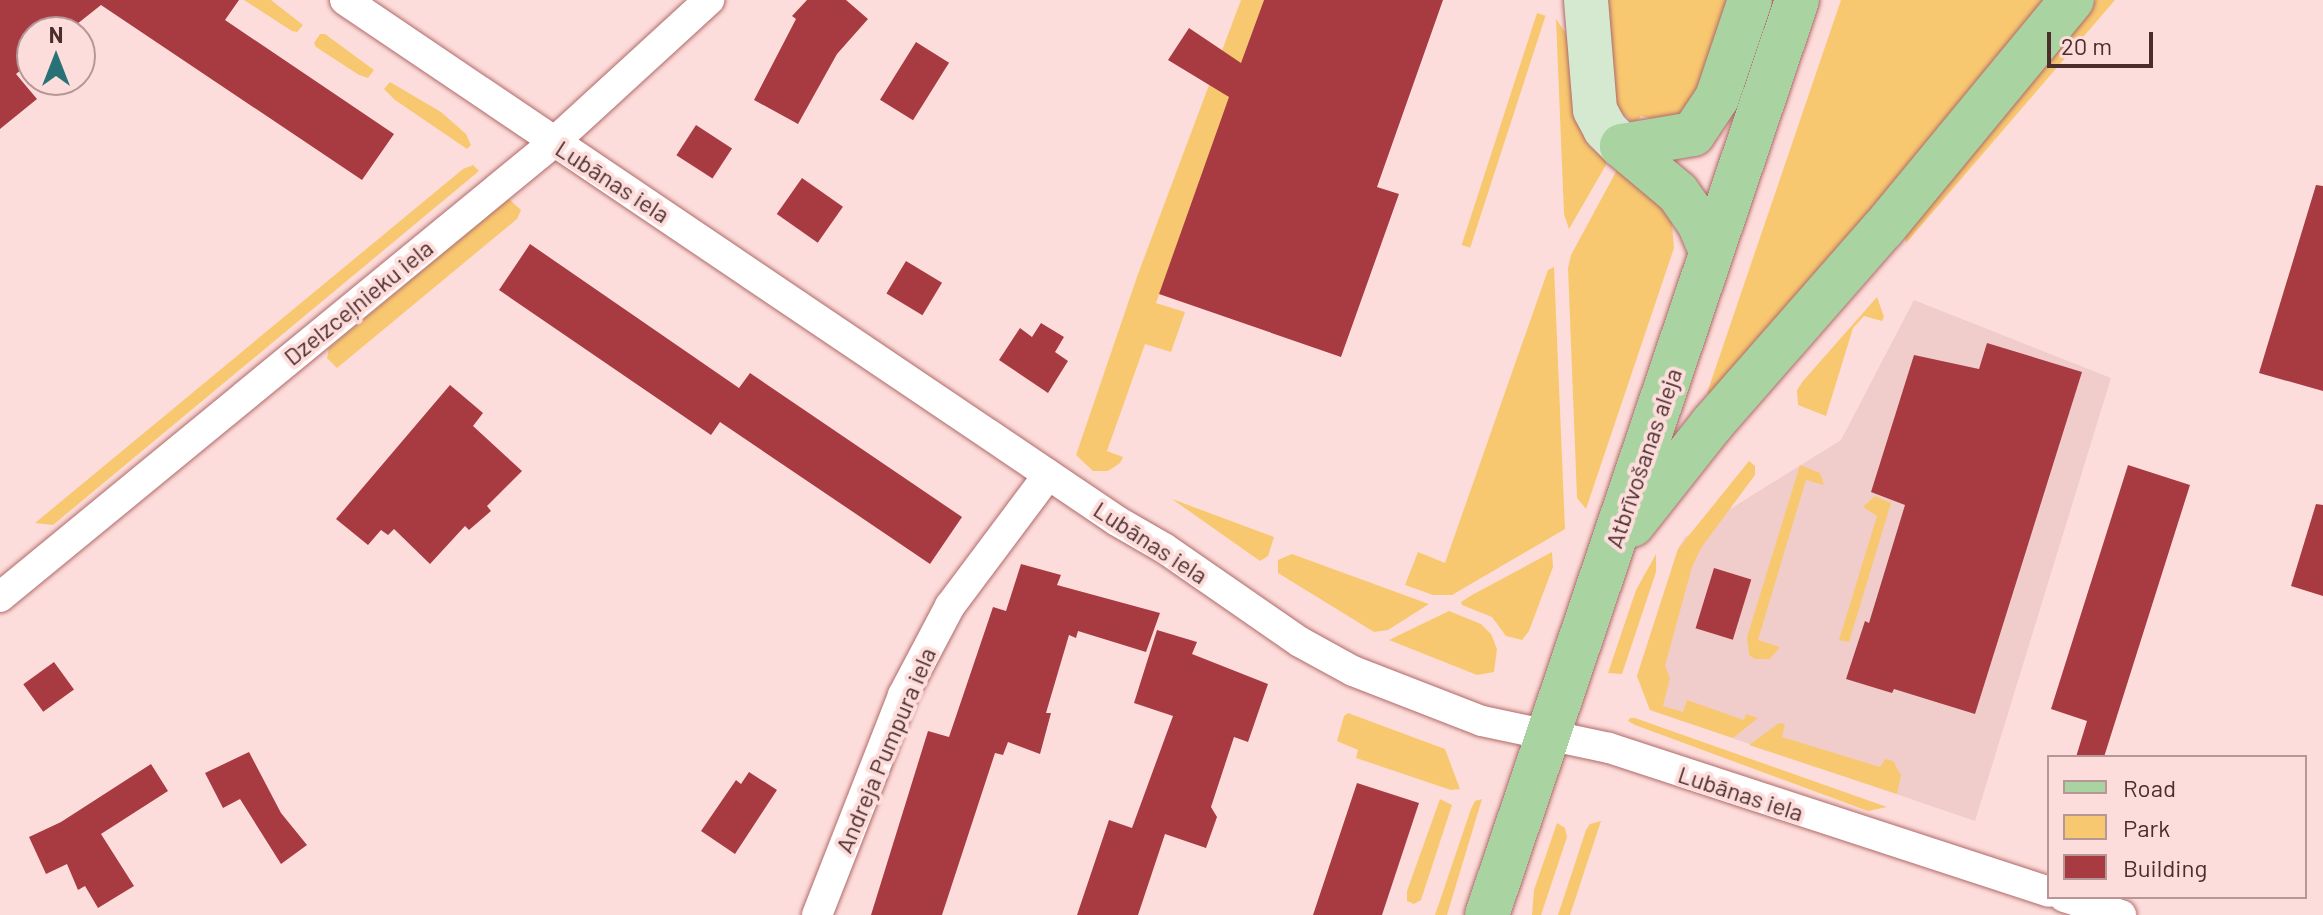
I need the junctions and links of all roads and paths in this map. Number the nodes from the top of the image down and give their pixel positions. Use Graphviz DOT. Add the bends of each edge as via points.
graph roads {
  1 [pos="345,0"];
  2 [pos="709,0"];
  3 [pos="1586,0"];
  4 [pos="1750,0"];
  5 [pos="1797,0"];
  6 [pos="2072,0"];
  7 [pos="553,143"];
  8 [pos="1622,146"];
  9 [pos="1711,251"];
  10 [pos="1048,475"];
  11 [pos="1613,548"];
  12 [pos="0,597"];
  13 [pos="1548,735"];
  14 [pos="2047,891"];
  15 [pos="2070,899"];
  16 [pos="817,915"];
  17 [pos="1487,915"];
  18 [pos="2121,915"];
  1 -- 7 [label="street, Lubānas iela"];
  2 -- 7 [label="street, Dzelzceļnieku iela"];
  3 -- 8 [label="main road" via="1595,110"];
  4 -- 8 [label="main road" via="1717,98 1693,134"];
  5 -- 9 [label="main road, Atbrīvošanas aleja"];
  6 -- 11 [label="main road"];
  7 -- 10 [label="street, Lubānas iela"];
  7 -- 12 [label="street, Dzelzceļnieku iela"];
  8 -- 9 [label="main road" via="1678,193"];
  9 -- 11 [label="main road, Atbrīvošanas aleja"];
  10 -- 13 [label="street, Lubānas iela" via="1300,642 1353,671 1482,721"];
  10 -- 16 [label="street, Andreja Pumpura iela" via="950,606 903,695"];
  11 -- 13 [label="main road, Atbrīvošanas aleja"];
  13 -- 14 [label="street, Lubānas iela" via="1609,748"];
  13 -- 17 [label="main road, Atbrīvošanas aleja"];
  15 -- 18 [label="street"];
}
